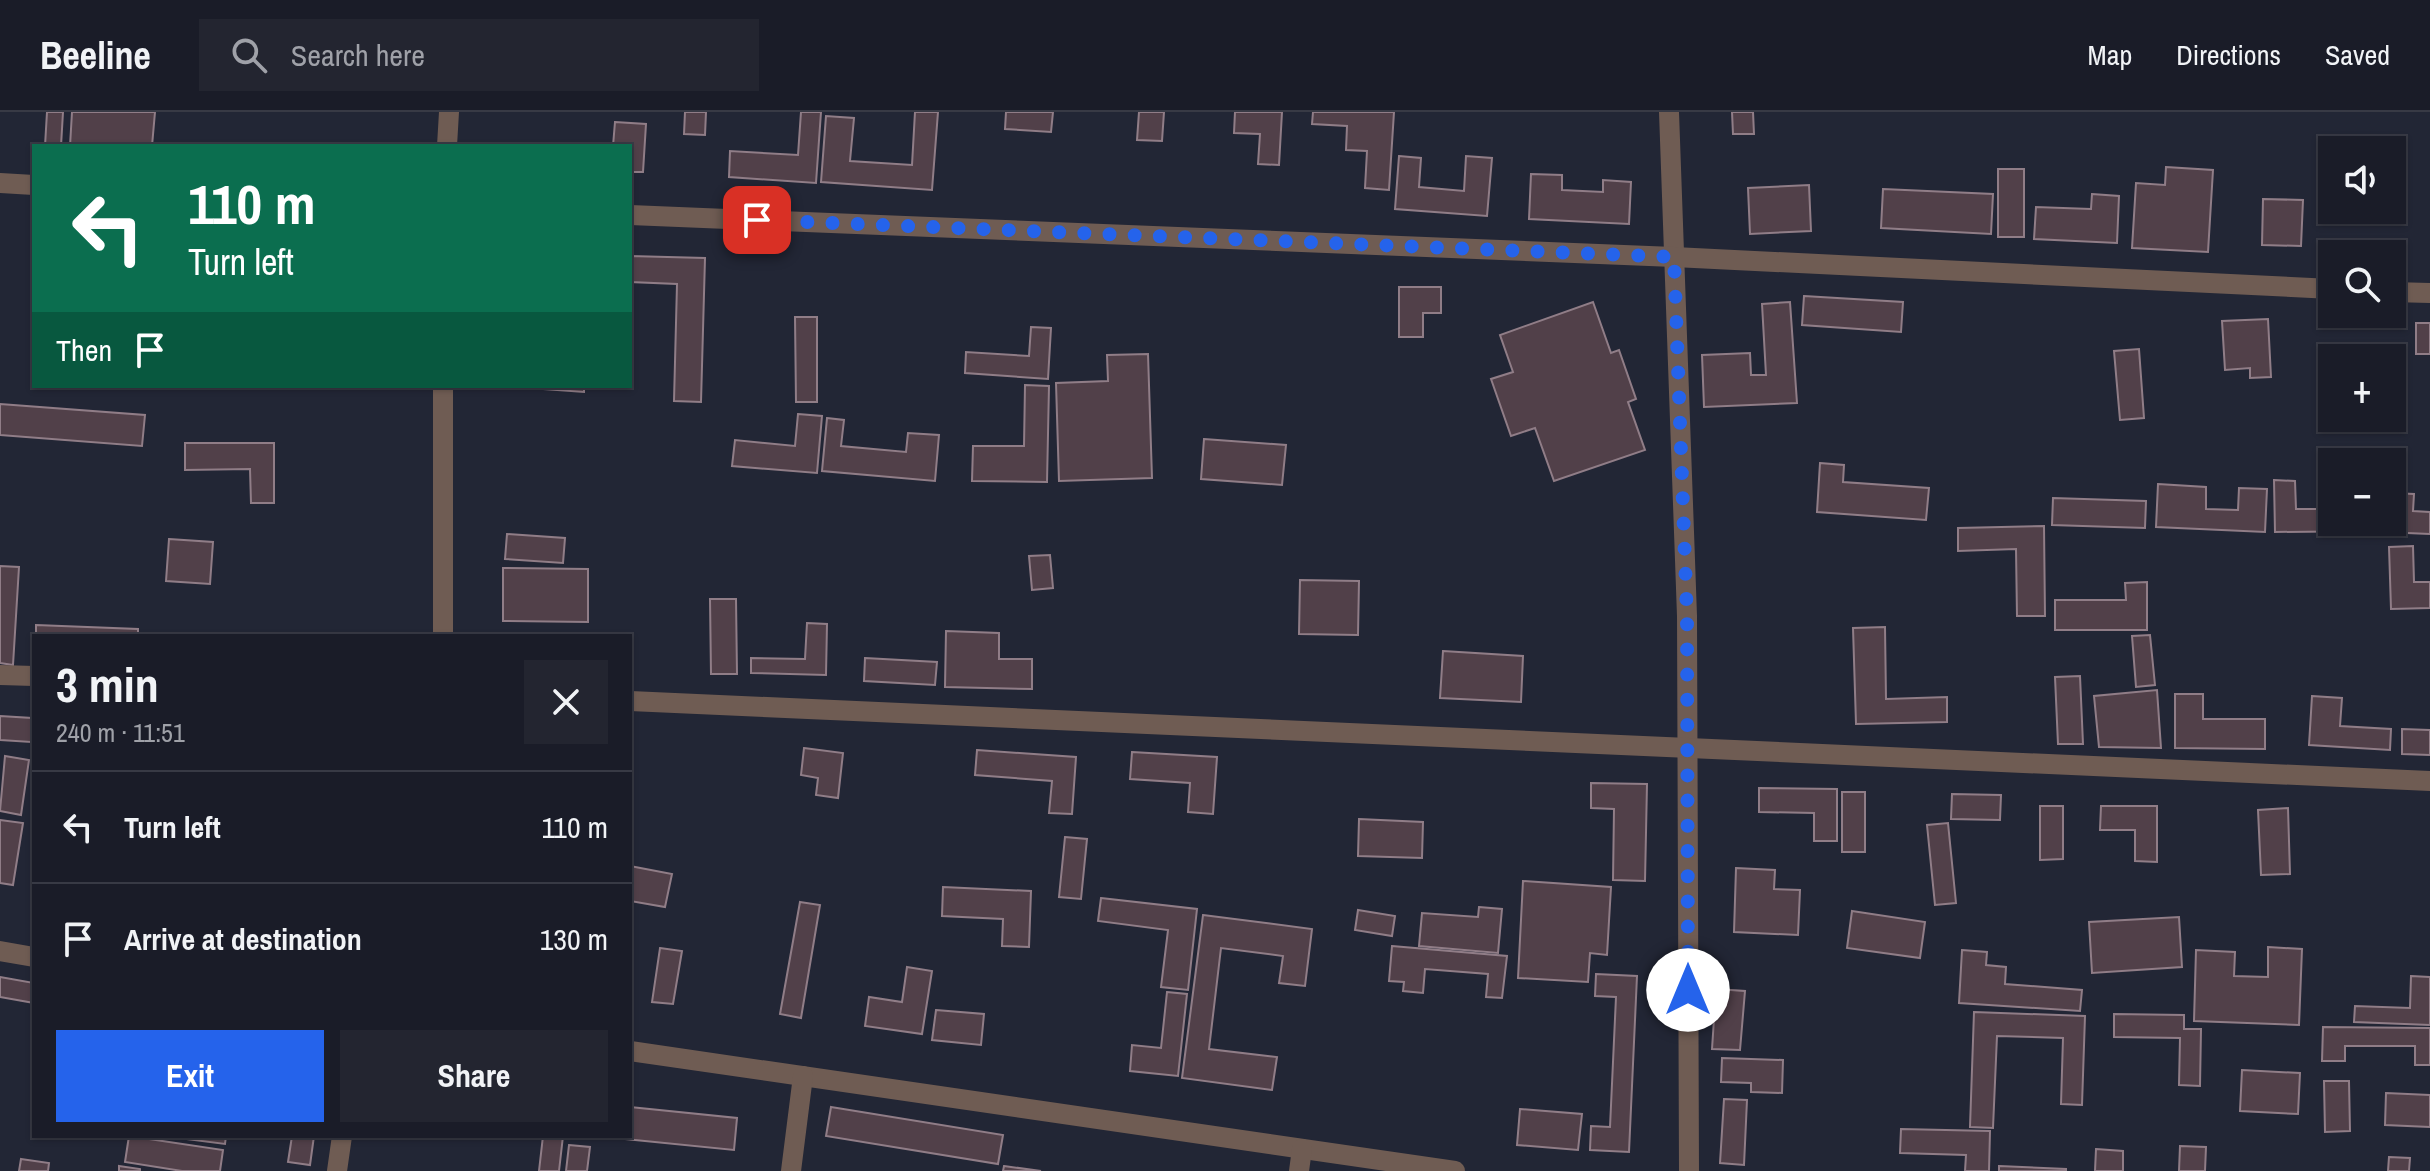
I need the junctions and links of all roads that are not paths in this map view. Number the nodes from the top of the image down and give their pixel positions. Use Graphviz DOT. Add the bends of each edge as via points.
graph roads {
  1 [pos="449,112"];
  2 [pos="1669,112"];
  3 [pos="447,144"];
  4 [pos="0,183"];
  5 [pos="32,185"];
  6 [pos="632,215"];
  7 [pos="1674,257"];
  8 [pos="2318,288"];
  9 [pos="2406,292"];
  10 [pos="2430,293"];
  11 [pos="443,388"];
  12 [pos="443,634"];
  13 [pos="0,675"];
  14 [pos="32,676"];
  15 [pos="632,701"];
  16 [pos="1687,748"];
  17 [pos="2430,781"];
  18 [pos="0,951"];
  19 [pos="32,957"];
  20 [pos="632,1051"];
  21 [pos="803,1076"];
  22 [pos="342,1138"];
  23 [pos="1302,1149"];
  24 [pos="337,1171"];
  25 [pos="791,1171"];
  26 [pos="1299,1171"];
  27 [pos="1455,1171"];
  28 [pos="1689,1171"];
  1 -- 3 [label="street"];
  2 -- 7 [label="street"];
  4 -- 5 [label="street"];
  6 -- 7 [label="street"];
  7 -- 8 [label="street"];
  7 -- 16 [label="street"];
  9 -- 10 [label="street"];
  11 -- 12 [label="street"];
  13 -- 14 [label="street"];
  15 -- 16 [label="street"];
  16 -- 17 [label="street"];
  16 -- 28 [label="street"];
  18 -- 19 [label="street"];
  20 -- 21 [label="street"];
  21 -- 23 [label="street"];
  21 -- 25 [label="street"];
  22 -- 24 [label="street"];
  23 -- 26 [label="street"];
  23 -- 27 [label="street"];
}
